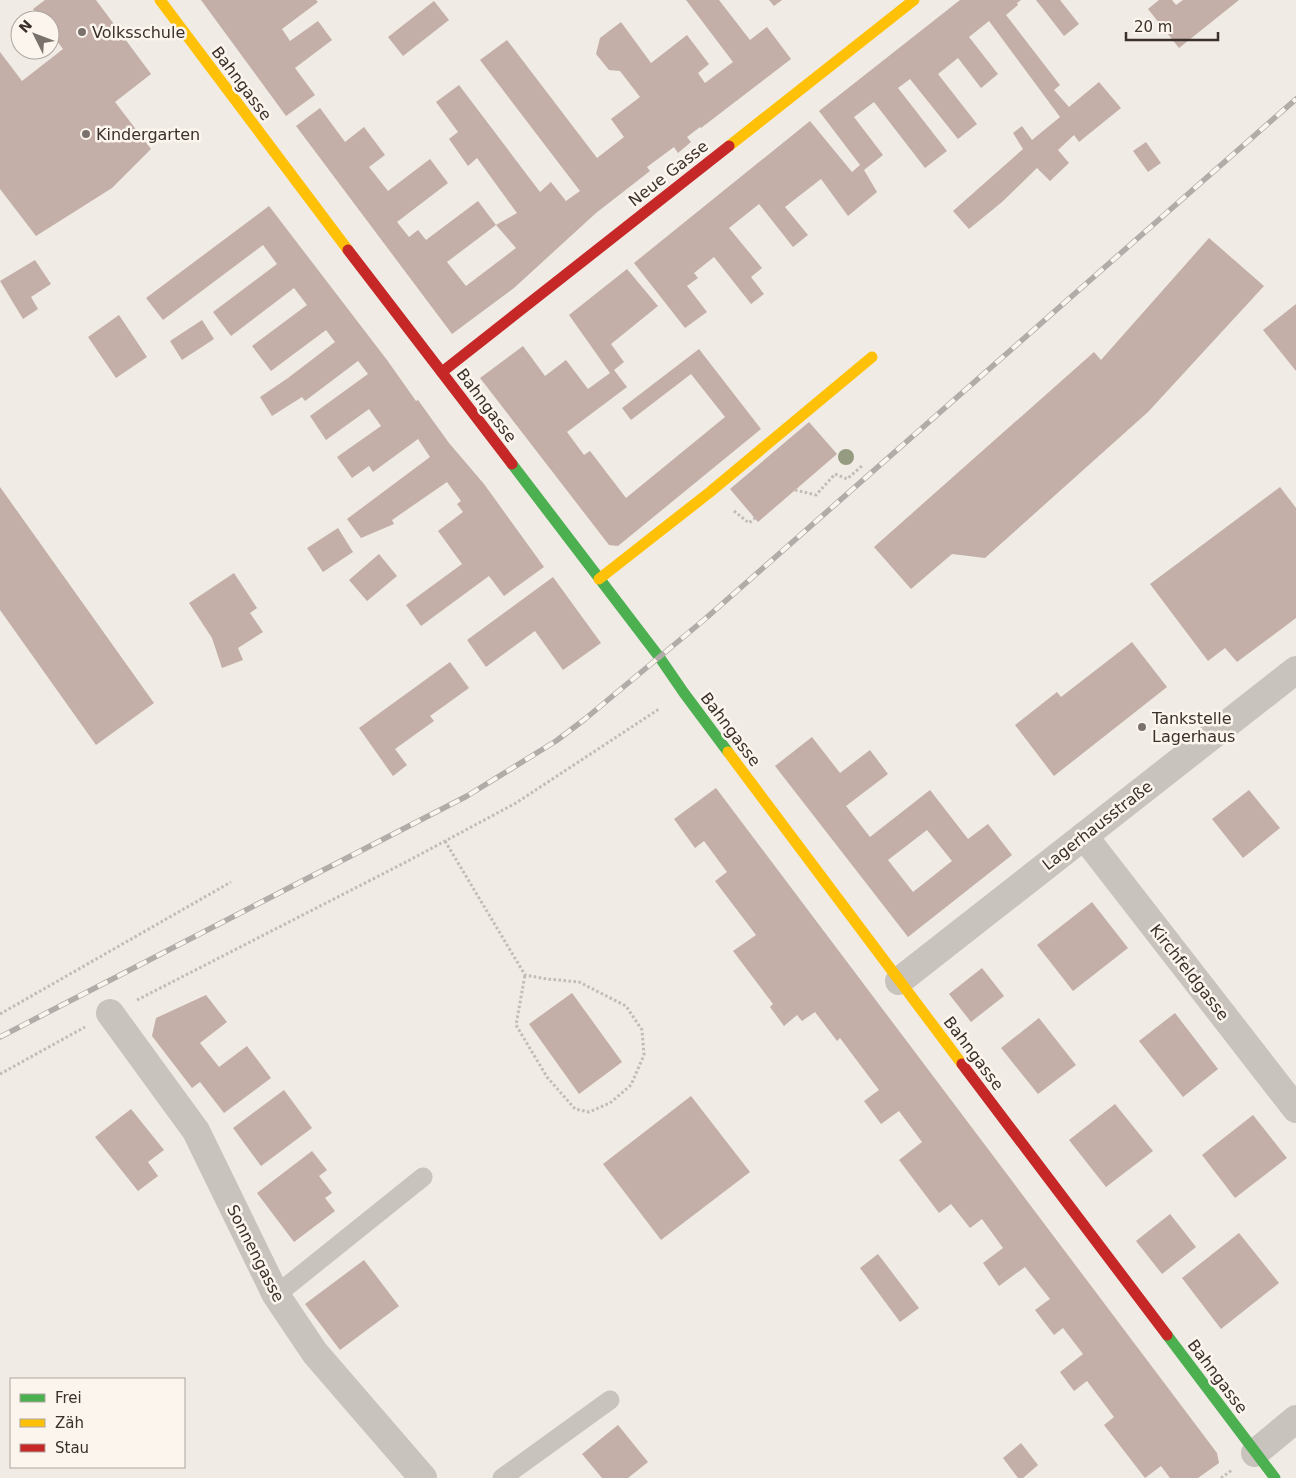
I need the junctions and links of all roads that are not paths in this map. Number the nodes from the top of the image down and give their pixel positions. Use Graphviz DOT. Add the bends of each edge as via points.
graph roads {
  1 [pos="160,0"];
  2 [pos="914,0"];
  3 [pos="872,357"];
  4 [pos="442,372"];
  5 [pos="599,578"];
  6 [pos="1296,670"];
  7 [pos="1084,836"];
  8 [pos="899,981"];
  9 [pos="110,1014"];
  10 [pos="1296,1109"];
  11 [pos="422,1177"];
  12 [pos="276,1295"];
  13 [pos="610,1400"];
  14 [pos="1296,1419"];
  15 [pos="1255,1453"];
  16 [pos="423,1478"];
  17 [pos="502,1478"];
  18 [pos="1274,1478"];
  1 -- 4 [label="street, Bahngasse"];
  2 -- 4 [label="street, Neue Gasse"];
  3 -- 5 [label="street" via="717,486"];
  4 -- 5 [label="street, Bahngasse"];
  5 -- 8 [label="street, Bahngasse"];
  6 -- 7 [label="street, Lagerhausstraße"];
  7 -- 8 [label="street, Lagerhausstraße"];
  7 -- 10 [label="street, Kirchfeldgasse"];
  8 -- 15 [label="street, Bahngasse"];
  9 -- 12 [label="street, Sonnengasse" via="196,1131"];
  11 -- 12 [label="lane"];
  12 -- 16 [label="street, Sonnengasse" via="315,1353"];
  13 -- 17 [label="lane"];
  14 -- 15 [label="street"];
  15 -- 18 [label="street, Bahngasse"];
}
